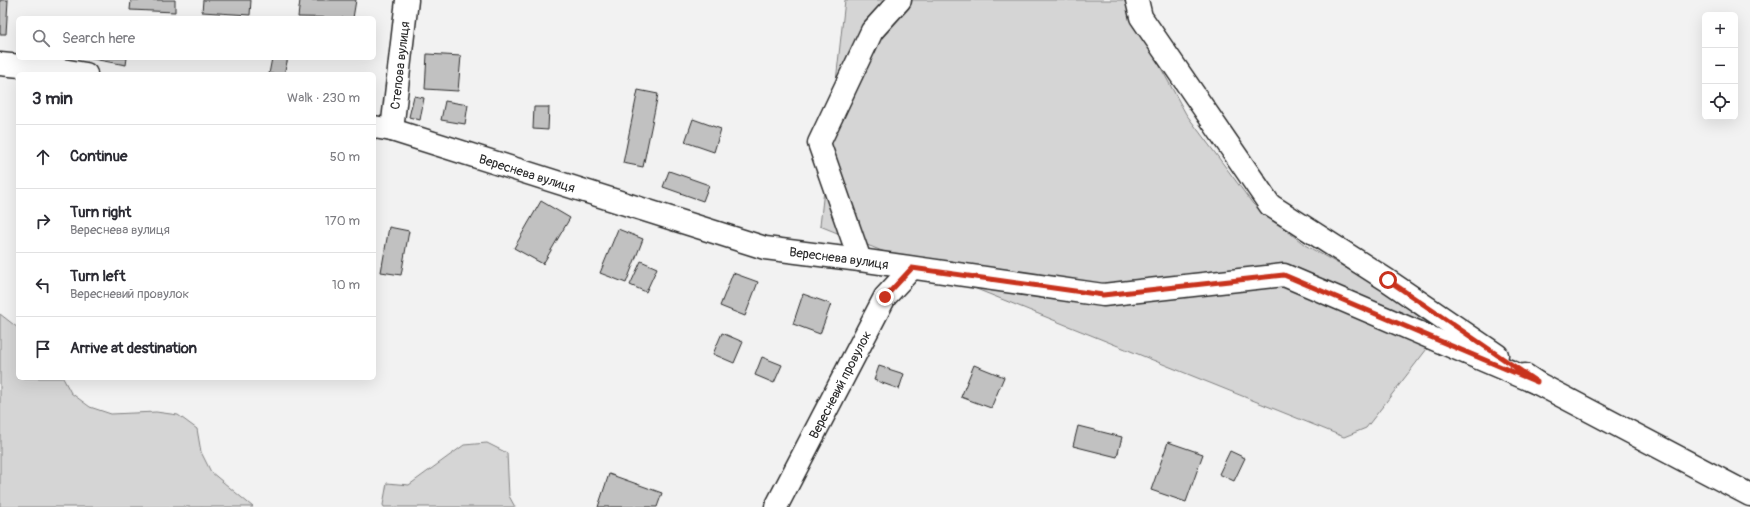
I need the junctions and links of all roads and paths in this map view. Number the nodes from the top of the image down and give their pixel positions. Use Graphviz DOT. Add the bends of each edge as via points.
graph roads {
  1 [pos="407,0"];
  2 [pos="900,0"];
  3 [pos="1137,0"];
  4 [pos="0,64"];
  5 [pos="74,72"];
  6 [pos="383,129"];
  7 [pos="860,260"];
  8 [pos="912,268"];
  9 [pos="1537,382"];
  10 [pos="1750,495"];
  11 [pos="776,507"];
  1 -- 6 [label="street, Степова вулиця"];
  2 -- 7 [label="street" via="872,31 819,143"];
  3 -- 9 [label="street" via="1141,17 1270,205 1388,280"];
  4 -- 5 [label="street"];
  6 -- 7 [label="street, Вереснева вулиця" via="765,248"];
  7 -- 8 [label="street, Вереснева вулиця"];
  8 -- 9 [label="street, Вереснева вулиця" via="1103,295 1284,275"];
  8 -- 11 [label="street, Вересневий провулок" via="885,297"];
  9 -- 10 [label="street"];
}
